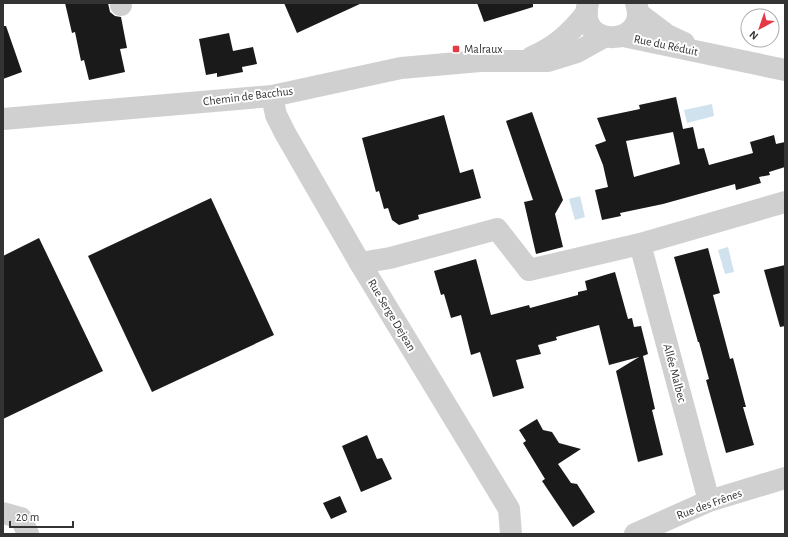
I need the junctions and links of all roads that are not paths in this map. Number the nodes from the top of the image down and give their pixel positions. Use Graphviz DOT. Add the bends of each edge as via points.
graph roads {
  1 [pos="587,6"];
  2 [pos="638,6"];
  3 [pos="614,36"];
  4 [pos="708,54"];
  5 [pos="515,61"];
  6 [pos="785,70"];
  7 [pos="272,96"];
  8 [pos="3,118"];
  9 [pos="785,202"];
  10 [pos="640,244"];
  11 [pos="360,263"];
  12 [pos="785,478"];
  13 [pos="709,501"];
  14 [pos="3,514"];
  15 [pos="28,534"];
  16 [pos="511,534"];
  17 [pos="635,534"];
  1 -- 3 [label="street" via="591,27 597,33"];
  1 -- 5 [label="street, Chemin de Bacchus" via="572,30 561,41 531,57"];
  2 -- 3 [label="street, Chemin de Bacchus" via="634,27 629,32"];
  2 -- 4 [label="street, Rue du Réduit" via="667,35"];
  3 -- 4 [label="street, Rue du Réduit"];
  3 -- 5 [label="street, Chemin de Bacchus" via="578,52 548,61"];
  4 -- 6 [label="street, Rue du Réduit"];
  5 -- 7 [label="street, Chemin de Bacchus" via="480,61 402,68"];
  7 -- 8 [label="street, Chemin de Bacchus"];
  7 -- 11 [label="street, Rue Serge Dejean" via="276,115"];
  9 -- 10 [label="street"];
  10 -- 11 [label="street" via="529,270 497,229 390,258"];
  10 -- 13 [label="street, Allée Malbec"];
  11 -- 16 [label="street, Rue Serge Dejean" via="509,509"];
  12 -- 13 [label="street, Rue des Frênes"];
  13 -- 17 [label="street, Rue des Frênes"];
  14 -- 15 [label="street" via="21,518"];
}
